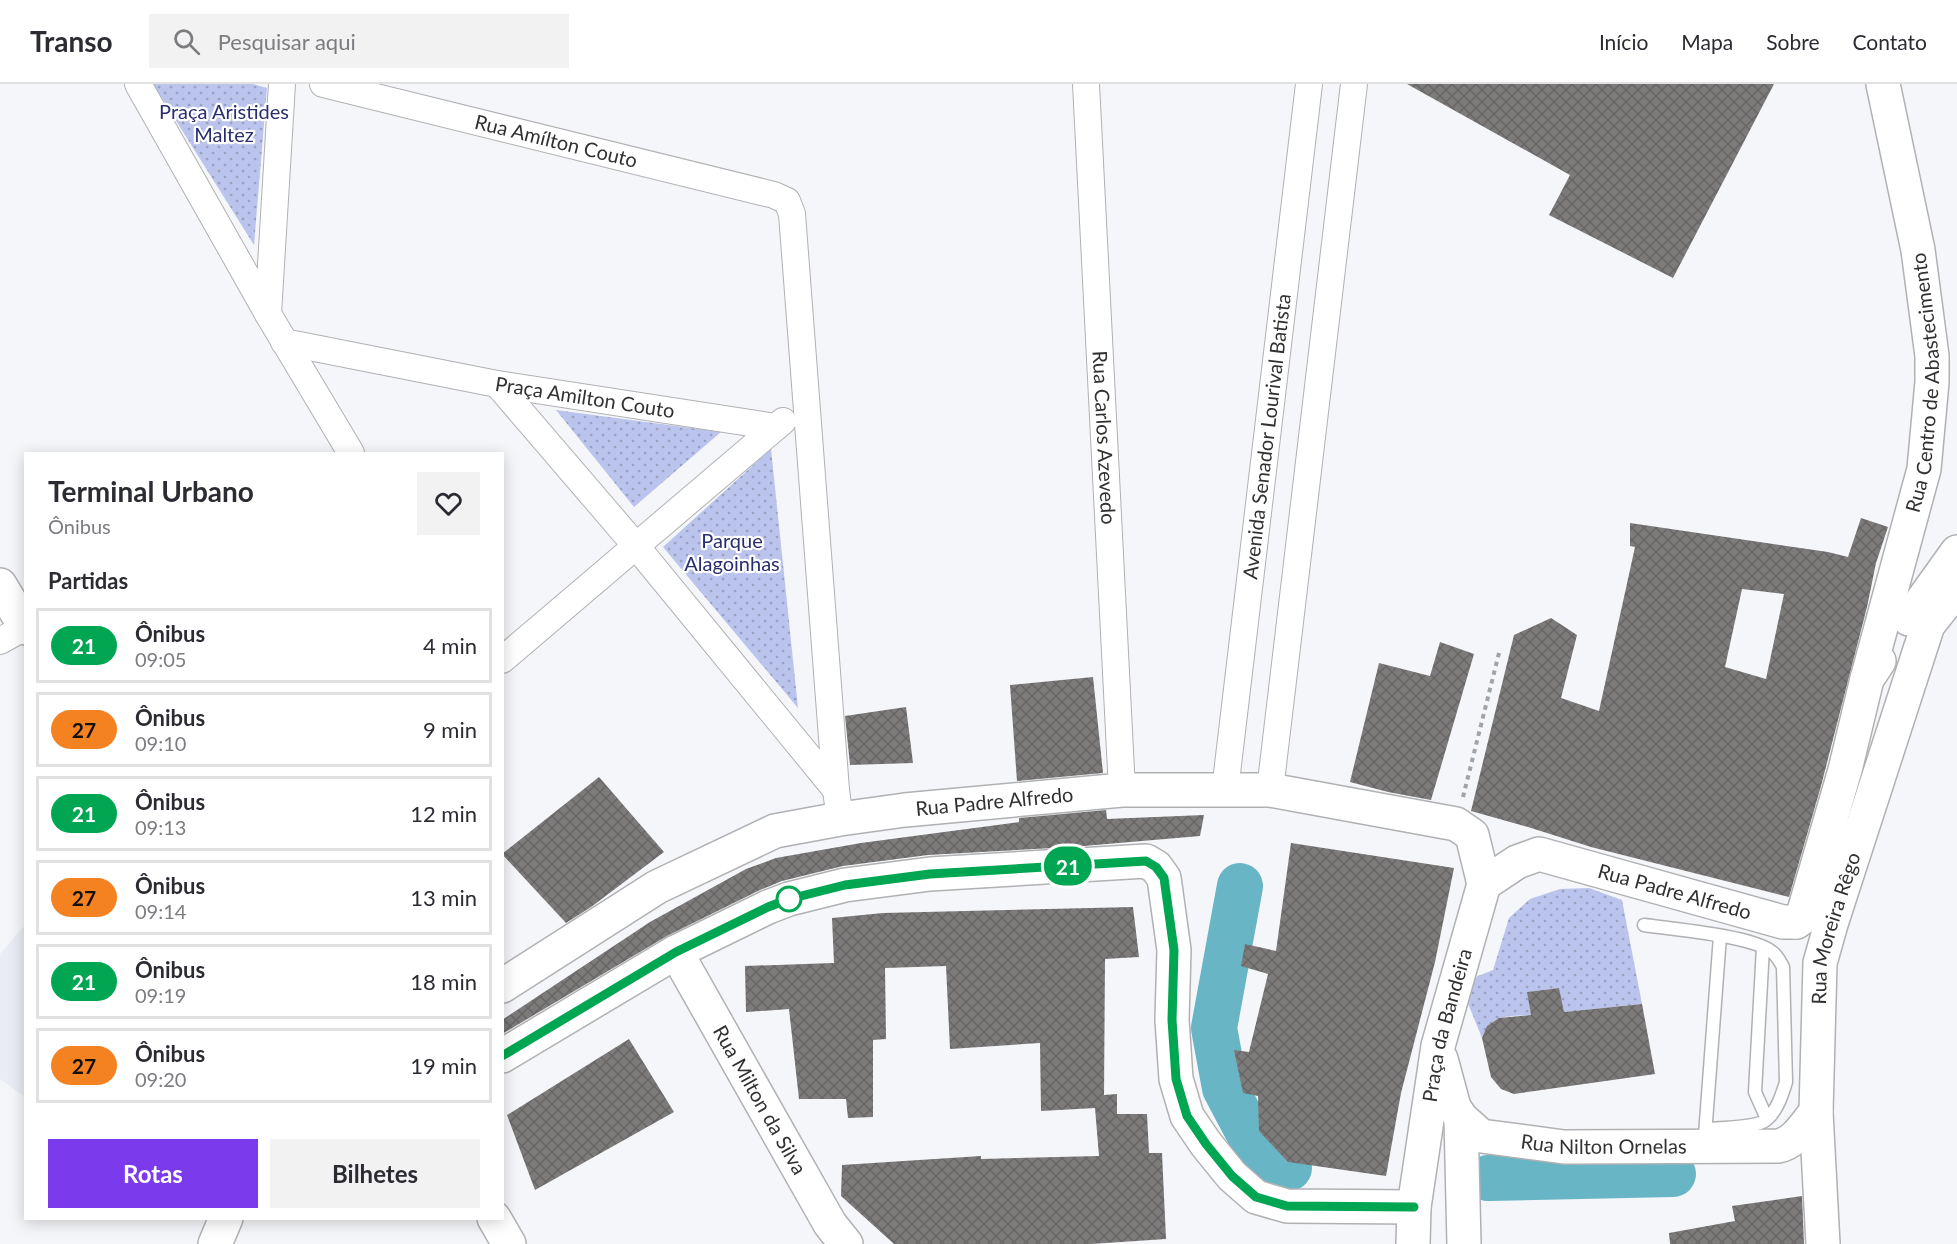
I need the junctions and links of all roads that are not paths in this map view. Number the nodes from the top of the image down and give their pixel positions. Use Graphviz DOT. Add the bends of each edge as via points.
graph roads {
  1 [pos="138,84"];
  2 [pos="282,84"];
  3 [pos="323,84"];
  4 [pos="1086,84"];
  5 [pos="1309,84"];
  6 [pos="1354,84"];
  7 [pos="1883,84"];
  8 [pos="268,314"];
  9 [pos="284,342"];
  10 [pos="497,384"];
  11 [pos="806,401"];
  12 [pos="776,427"];
  13 [pos="350,452"];
  14 [pos="636,546"];
  15 [pos="1957,552"];
  16 [pos="0,585"];
  17 [pos="1957,594"];
  18 [pos="1920,620"];
  19 [pos="24,625"];
  20 [pos="24,628"];
  21 [pos="0,641"];
  22 [pos="504,658"];
  23 [pos="1867,679"];
  24 [pos="1122,790"];
  25 [pos="1225,790"];
  26 [pos="1270,790"];
  27 [pos="838,804"];
  28 [pos="1484,884"];
  29 [pos="1796,922"];
  30 [pos="1644,925"];
  31 [pos="1720,936"];
  32 [pos="1763,947"];
  33 [pos="676,952"];
  34 [pos="1820,963"];
  35 [pos="504,985"];
  36 [pos="1438,1046"];
  37 [pos="504,1055"];
  38 [pos="1816,1112"];
  39 [pos="1461,1118"];
  40 [pos="1767,1119"];
  41 [pos="1705,1138"];
  42 [pos="1414,1207"];
  43 [pos="225,1220"];
  44 [pos="495,1220"];
  45 [pos="215,1244"];
  46 [pos="509,1244"];
  47 [pos="846,1244"];
  48 [pos="1413,1244"];
  49 [pos="1464,1244"];
  50 [pos="1823,1244"];
  1 -- 8 [label="street"];
  2 -- 8 [label="street"];
  3 -- 11 [label="street, Rua Amílton Couto" via="787,201 792,213"];
  4 -- 24 [label="street, Rua Carlos Azevedo"];
  5 -- 25 [label="street, Avenida Senador Lourival Batista"];
  6 -- 26 [label="street"];
  7 -- 23 [label="street, Rua Centro de Abastecimento" via="1918,250 1932,382 1924,469"];
  8 -- 9 [label="street"];
  9 -- 10 [label="street"];
  9 -- 13 [label="street"];
  10 -- 12 [label="street, Praça Amilton Couto"];
  10 -- 14 [label="street, Praça Amilton Couto"];
  11 -- 12 [label="street"];
  11 -- 27 [label="street"];
  12 -- 14 [label="street"];
  14 -- 22 [label="street"];
  14 -- 27 [label="street, Praça Amilton Couto"];
  15 -- 18 [label="street"];
  16 -- 19 [label="street"];
  17 -- 18 [label="street"];
  18 -- 23 [label="street, Rua Moreira Rêgo"];
  18 -- 34 [label="street, Rua Moreira Rêgo"];
  20 -- 21 [label="street"];
  23 -- 29 [label="street, Rua Moreira Rêgo" via="1802,918"];
  24 -- 25 [label="street, Rua Padre Alfredo"];
  24 -- 27 [label="street, Rua Padre Alfredo" via="905,810"];
  25 -- 26 [label="street, Rua Padre Alfredo"];
  26 -- 28 [label="street, Rua Padre Alfredo" via="1456,824 1472,835"];
  27 -- 35 [label="street, Rua Padre Alfredo" via="657,887"];
  28 -- 29 [label="street, Rua Padre Alfredo" via="1517,862 1539,854 1783,922"];
  28 -- 36 [label="street, Praça da Bandeira"];
  29 -- 34 [label="street"];
  30 -- 31 [label="lane"];
  31 -- 32 [label="lane"];
  31 -- 41 [label="lane"];
  32 -- 40 [label="lane" via="1755,1092"];
  32 -- 40 [label="lane" via="1774,952 1783,967 1786,1082"];
  33 -- 37 [label="street"];
  33 -- 42 [label="street" via="768,907 845,885 930,874 1146,861 1164,878 1174,950 1172,1020 1176,1079 1187,1116 1206,1144 1232,1176 1256,1197 1287,1206"];
  33 -- 47 [label="street, Rua Milton da Silva" via="830,1224"];
  34 -- 38 [label="street, Rua Moreira Rêgo"];
  36 -- 39 [label="street, Rua Nilton Ornelas" via="1454,1107"];
  36 -- 42 [label="street, Praça da Bandeira"];
  38 -- 41 [label="street, Rua Nilton Ornelas" via="1785,1145"];
  38 -- 50 [label="street, Rua Moreira Rêgo"];
  39 -- 41 [label="street, Rua Nilton Ornelas" via="1481,1136 1564,1147"];
  39 -- 49 [label="street, Praça da Bandeira"];
  40 -- 41 [label="lane"];
  42 -- 48 [label="street, Praça da Bandeira"];
  43 -- 45 [label="street"];
  44 -- 46 [label="street"];
}
